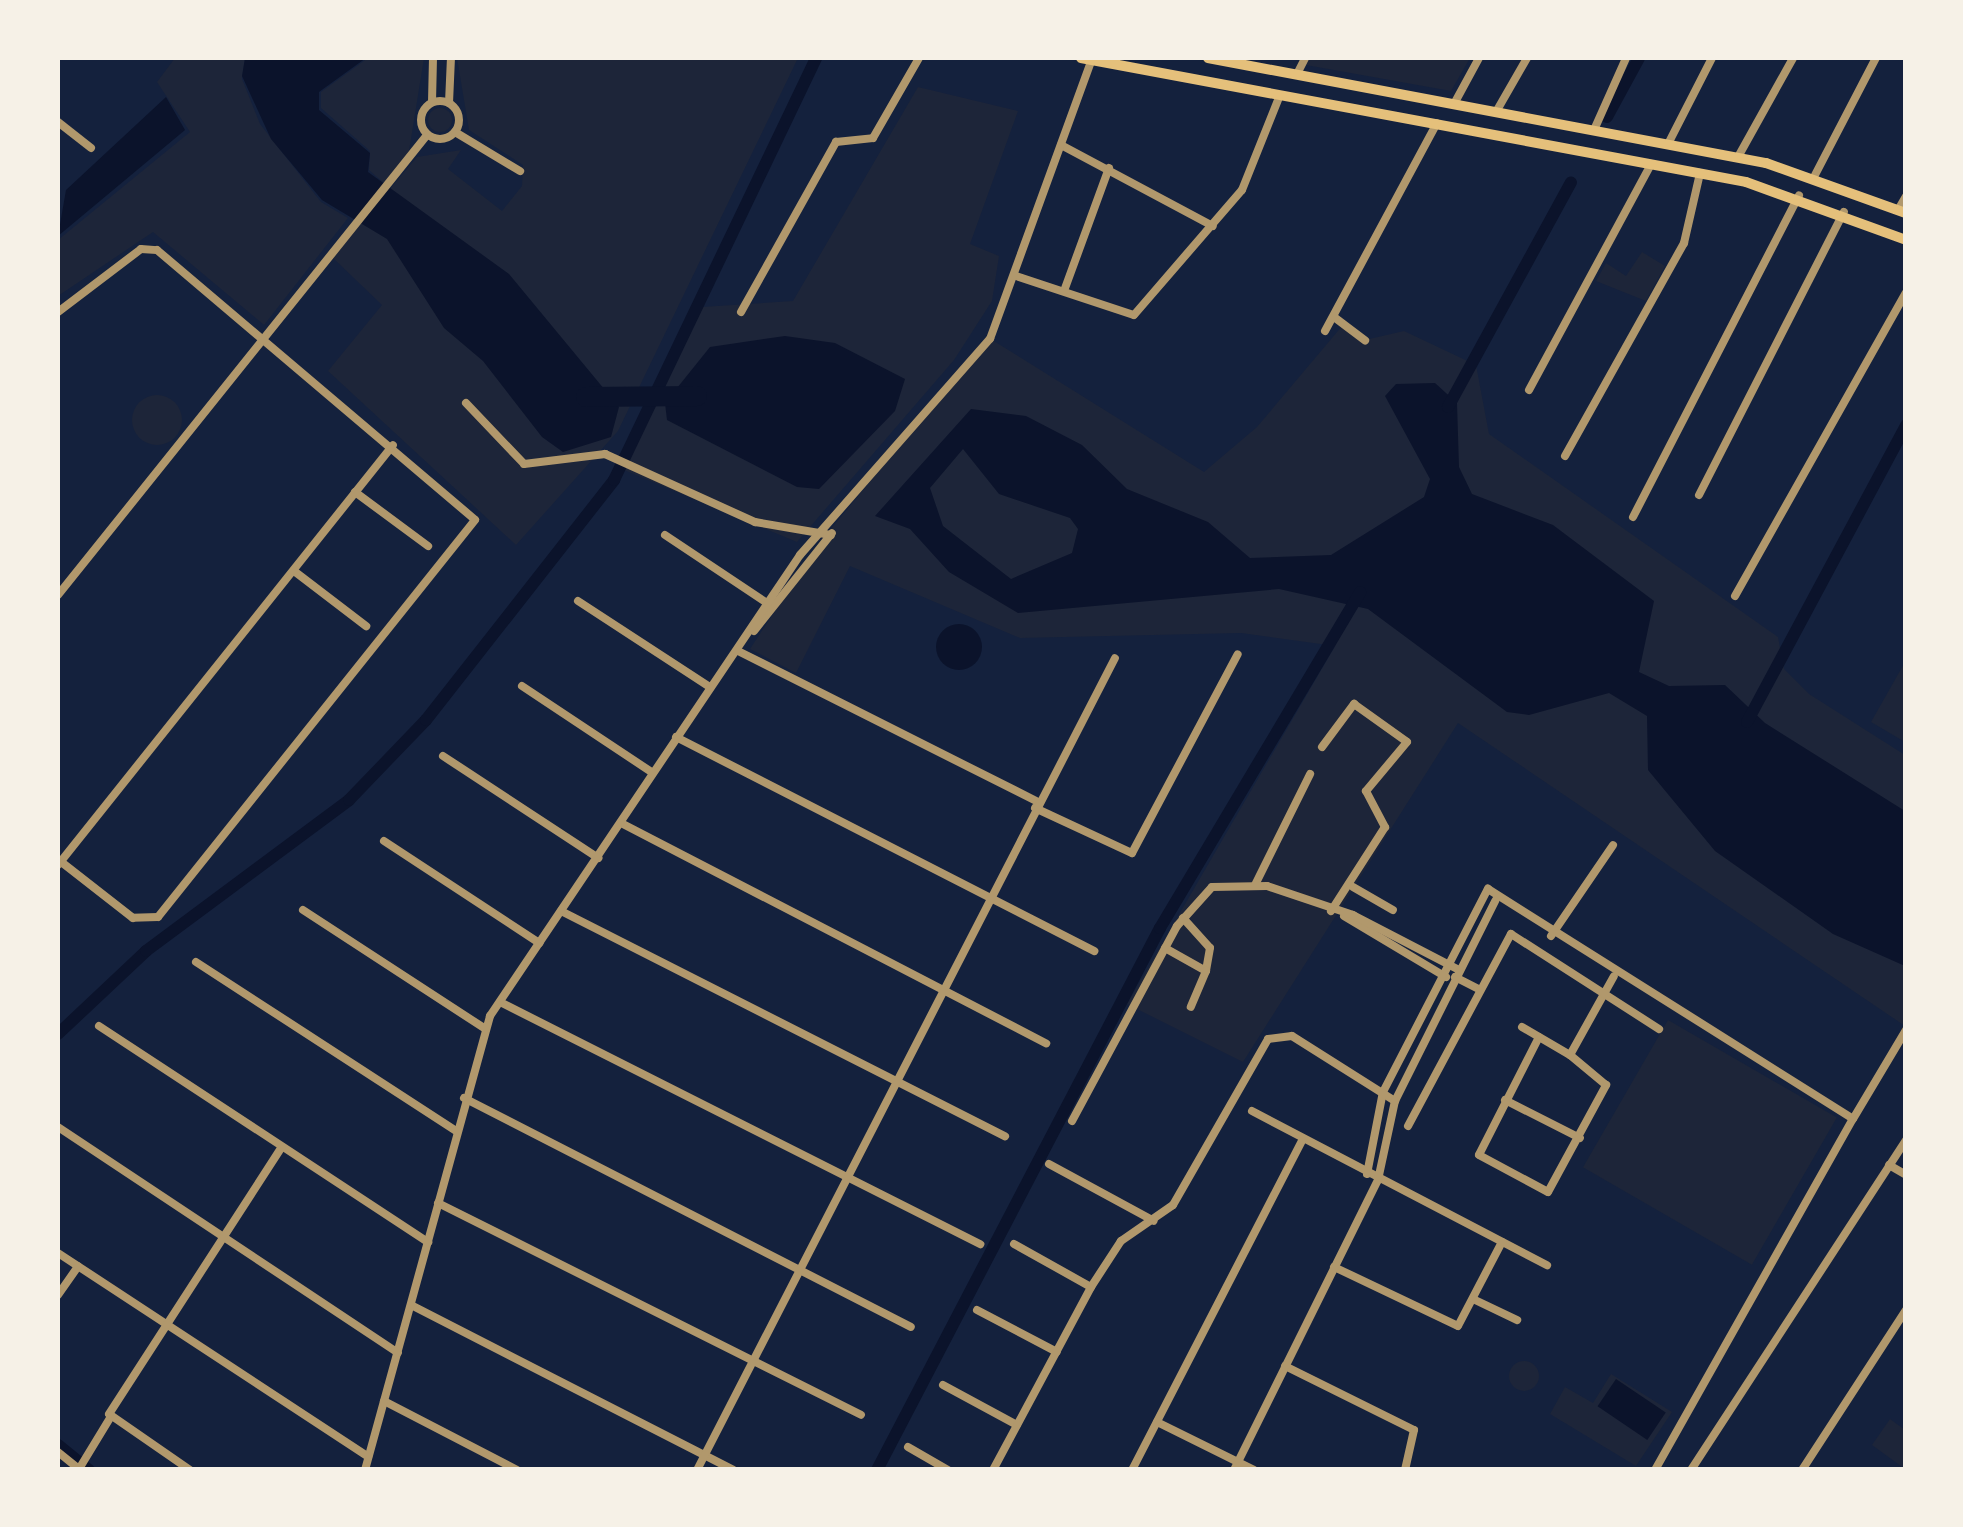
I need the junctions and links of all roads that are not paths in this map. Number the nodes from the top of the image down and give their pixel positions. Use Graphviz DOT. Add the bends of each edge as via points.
graph roads {
  1 [pos="433,58"];
  2 [pos="451,58"];
  3 [pos="920,58"];
  4 [pos="1088,58"];
  5 [pos="1208,58"];
  6 [pos="1306,58"];
  7 [pos="1479,58"];
  8 [pos="1527,58"];
  9 [pos="1626,58"];
  10 [pos="1712,58"];
  11 [pos="1793,58"];
  12 [pos="1876,58"];
  13 [pos="1242,61"];
  14 [pos="1257,62"];
  15 [pos="1297,74"];
  16 [pos="1280,95"];
  17 [pos="432,102"];
  18 [pos="449,103"];
  19 [pos="1454,104"];
  20 [pos="1496,112"];
  21 [pos="58,122"];
  22 [pos="1437,123"];
  23 [pos="1594,130"];
  24 [pos="456,132"];
  25 [pos="427,135"];
  26 [pos="1668,144"];
  27 [pos="1061,145"];
  28 [pos="91,148"];
  29 [pos="1738,157"];
  30 [pos="1652,164"];
  31 [pos="1109,168"];
  32 [pos="520,171"];
  33 [pos="1700,174"];
  34 [pos="1815,176"];
  35 [pos="1798,196"];
  36 [pos="1906,196"];
  37 [pos="1902,211"];
  38 [pos="1844,212"];
  39 [pos="1213,226"];
  40 [pos="1906,240"];
  41 [pos="1016,276"];
  42 [pos="1064,291"];
  43 [pos="1906,293"];
  44 [pos="58,312"];
  45 [pos="741,312"];
  46 [pos="1334,317"];
  47 [pos="1325,331"];
  48 [pos="263,337"];
  49 [pos="1365,340"];
  50 [pos="1529,390"];
  51 [pos="466,403"];
  52 [pos="393,445"];
  53 [pos="1565,456"];
  54 [pos="355,492"];
  55 [pos="1699,495"];
  56 [pos="1633,517"];
  57 [pos="836,521"];
  58 [pos="820,532"];
  59 [pos="831,535"];
  60 [pos="665,536"];
  61 [pos="428,546"];
  62 [pos="294,571"];
  63 [pos="58,595"];
  64 [pos="1735,596"];
  65 [pos="578,601"];
  66 [pos="767,603"];
  67 [pos="366,626"];
  68 [pos="750,634"];
  69 [pos="738,651"];
  70 [pos="1238,654"];
  71 [pos="1114,658"];
  72 [pos="522,686"];
  73 [pos="710,687"];
  74 [pos="676,737"];
  75 [pos="1322,747"];
  76 [pos="443,756"];
  77 [pos="653,773"];
  78 [pos="1310,774"];
  79 [pos="1037,805"];
  80 [pos="620,823"];
  81 [pos="384,841"];
  82 [pos="1613,845"];
  83 [pos="598,858"];
  84 [pos="59,863"];
  85 [pos="1255,884"];
  86 [pos="1352,887"];
  87 [pos="992,900"];
  88 [pos="1495,900"];
  89 [pos="303,910"];
  90 [pos="1394,910"];
  91 [pos="561,911"];
  92 [pos="1331,911"];
  93 [pos="1344,916"];
  94 [pos="1183,918"];
  95 [pos="1396,936"];
  96 [pos="1551,936"];
  97 [pos="540,944"];
  98 [pos="1390,947"];
  99 [pos="1165,948"];
  100 [pos="1096,952"];
  101 [pos="196,962"];
  102 [pos="1448,964"];
  103 [pos="1206,971"];
  104 [pos="1442,976"];
  105 [pos="1456,976"];
  106 [pos="1614,976"];
  107 [pos="1479,989"];
  108 [pos="944,990"];
  109 [pos="1606,994"];
  110 [pos="500,1002"];
  111 [pos="1191,1007"];
  112 [pos="1422,1017"];
  113 [pos="1433,1023"];
  114 [pos="100,1026"];
  115 [pos="1522,1027"];
  116 [pos="484,1028"];
  117 [pos="1659,1029"];
  118 [pos="1906,1030"];
  119 [pos="1539,1037"];
  120 [pos="1046,1043"];
  121 [pos="1570,1055"];
  122 [pos="898,1084"];
  123 [pos="1384,1092"];
  124 [pos="464,1098"];
  125 [pos="1505,1100"];
  126 [pos="1396,1101"];
  127 [pos="1252,1111"];
  128 [pos="1852,1118"];
  129 [pos="1072,1120"];
  130 [pos="1408,1126"];
  131 [pos="58,1127"];
  132 [pos="456,1131"];
  133 [pos="1005,1136"];
  134 [pos="1580,1138"];
  135 [pos="1303,1140"];
  136 [pos="1906,1140"];
  137 [pos="282,1147"];
  138 [pos="1049,1164"];
  139 [pos="1890,1164"];
  140 [pos="845,1173"];
  141 [pos="1367,1173"];
  142 [pos="1906,1175"];
  143 [pos="1378,1180"];
  144 [pos="1369,1188"];
  145 [pos="438,1203"];
  146 [pos="1154,1221"];
  147 [pos="224,1238"];
  148 [pos="428,1242"];
  149 [pos="1502,1242"];
  150 [pos="980,1244"];
  151 [pos="1014,1244"];
  152 [pos="58,1253"];
  153 [pos="1548,1265"];
  154 [pos="78,1266"];
  155 [pos="1334,1267"];
  156 [pos="795,1269"];
  157 [pos="1091,1287"];
  158 [pos="58,1295"];
  159 [pos="1473,1298"];
  160 [pos="411,1304"];
  161 [pos="977,1310"];
  162 [pos="1906,1310"];
  163 [pos="1517,1320"];
  164 [pos="168,1324"];
  165 [pos="911,1326"];
  166 [pos="1057,1352"];
  167 [pos="398,1353"];
  168 [pos="750,1360"];
  169 [pos="1285,1366"];
  170 [pos="943,1384"];
  171 [pos="384,1401"];
  172 [pos="861,1415"];
  173 [pos="110,1416"];
  174 [pos="1157,1422"];
  175 [pos="1017,1426"];
  176 [pos="908,1447"];
  177 [pos="58,1452"];
  178 [pos="704,1455"];
  179 [pos="368,1457"];
  180 [pos="1236,1466"];
  181 [pos="80,1468"];
  182 [pos="190,1470"];
  183 [pos="365,1470"];
  184 [pos="516,1470"];
  185 [pos="697,1470"];
  186 [pos="733,1470"];
  187 [pos="948,1470"];
  188 [pos="994,1470"];
  189 [pos="1132,1470"];
  190 [pos="1254,1470"];
  191 [pos="1404,1470"];
  192 [pos="1655,1470"];
  193 [pos="1691,1470"];
  194 [pos="1802,1470"];
  1 -- 17 [label="street"];
  2 -- 18 [label="street"];
  3 -- 45 [label="street" via="874,138 836,142"];
  4 -- 16 [label="main road"];
  4 -- 27 [label="street"];
  5 -- 13 [label="main road"];
  6 -- 15 [label="street"];
  7 -- 19 [label="street"];
  8 -- 20 [label="street"];
  9 -- 23 [label="street"];
  10 -- 26 [label="street"];
  11 -- 29 [label="street"];
  12 -- 34 [label="street"];
  13 -- 14 [label="main road"];
  14 -- 15 [label="main road"];
  15 -- 19 [label="main road"];
  16 -- 22 [label="main road"];
  16 -- 39 [label="street" via="1251,173"];
  17 -- 18 [label="street"];
  17 -- 25 [label="street" via="420,117"];
  18 -- 24 [label="street"];
  19 -- 20 [label="main road"];
  20 -- 23 [label="main road"];
  21 -- 28 [label="street"];
  22 -- 30 [label="main road"];
  22 -- 46 [label="street"];
  23 -- 26 [label="main road"];
  24 -- 25 [label="street"];
  24 -- 32 [label="street"];
  25 -- 48 [label="street"];
  26 -- 29 [label="main road"];
  27 -- 31 [label="street"];
  27 -- 41 [label="street"];
  29 -- 34 [label="main road"];
  30 -- 33 [label="main road"];
  30 -- 50 [label="street"];
  31 -- 39 [label="street"];
  31 -- 42 [label="street"];
  33 -- 35 [label="main road"];
  33 -- 53 [label="street" via="1684,242"];
  34 -- 37 [label="main road"];
  35 -- 38 [label="main road"];
  35 -- 56 [label="street"];
  36 -- 37 [label="street"];
  38 -- 40 [label="main road"];
  38 -- 55 [label="street"];
  39 -- 42 [label="street" via="1134,315"];
  41 -- 42 [label="street"];
  41 -- 57 [label="street" via="980,355"];
  43 -- 64 [label="street"];
  44 -- 48 [label="street" via="149,247"];
  46 -- 47 [label="street"];
  46 -- 49 [label="street"];
  48 -- 52 [label="street"];
  48 -- 63 [label="street"];
  51 -- 58 [label="street" via="524,464 605,454 756,522"];
  52 -- 54 [label="street"];
  52 -- 84 [label="street" via="471,510 473,525 158,917 133,918"];
  54 -- 61 [label="street"];
  54 -- 62 [label="street"];
  57 -- 58 [label="street"];
  57 -- 59 [label="street"];
  58 -- 59 [label="street"];
  58 -- 66 [label="street"];
  59 -- 68 [label="street"];
  60 -- 66 [label="street"];
  62 -- 67 [label="street"];
  62 -- 84 [label="street"];
  65 -- 73 [label="street"];
  66 -- 68 [label="street"];
  68 -- 69 [label="street"];
  69 -- 73 [label="street"];
  69 -- 79 [label="street"];
  70 -- 79 [label="street" via="1132,853"];
  71 -- 79 [label="street"];
  72 -- 77 [label="street"];
  73 -- 74 [label="street"];
  74 -- 77 [label="street"];
  74 -- 87 [label="street"];
  75 -- 86 [label="street" via="1354,704 1407,742 1366,791 1384,827"];
  76 -- 83 [label="street"];
  77 -- 80 [label="street"];
  78 -- 85 [label="street"];
  79 -- 87 [label="street"];
  80 -- 83 [label="street"];
  80 -- 108 [label="street"];
  81 -- 97 [label="street"];
  82 -- 96 [label="street"];
  83 -- 91 [label="street"];
  85 -- 92 [label="street"];
  85 -- 94 [label="street" via="1212,888"];
  86 -- 90 [label="street"];
  86 -- 92 [label="street"];
  87 -- 100 [label="street"];
  87 -- 108 [label="street"];
  88 -- 96 [label="street"];
  88 -- 102 [label="street" via="1488,889"];
  88 -- 105 [label="street"];
  89 -- 116 [label="street"];
  91 -- 97 [label="street"];
  91 -- 122 [label="street"];
  92 -- 93 [label="street"];
  93 -- 95 [label="street"];
  93 -- 98 [label="street"];
  94 -- 99 [label="street"];
  94 -- 103 [label="street" via="1210,948"];
  95 -- 98 [label="street"];
  95 -- 102 [label="street"];
  96 -- 106 [label="street"];
  97 -- 110 [label="street"];
  98 -- 104 [label="street"];
  99 -- 103 [label="street"];
  99 -- 129 [label="street"];
  101 -- 132 [label="street"];
  102 -- 104 [label="street"];
  102 -- 105 [label="street"];
  103 -- 111 [label="street"];
  104 -- 105 [label="street"];
  104 -- 112 [label="street"];
  105 -- 107 [label="street"];
  105 -- 113 [label="street"];
  106 -- 109 [label="street"];
  106 -- 128 [label="street"];
  107 -- 109 [label="street" via="1513,934"];
  107 -- 130 [label="street"];
  108 -- 120 [label="street"];
  108 -- 122 [label="street"];
  109 -- 117 [label="street"];
  109 -- 121 [label="street"];
  110 -- 116 [label="street"];
  110 -- 140 [label="street"];
  112 -- 113 [label="street"];
  112 -- 123 [label="street"];
  113 -- 126 [label="street"];
  114 -- 137 [label="street"];
  115 -- 119 [label="street"];
  116 -- 124 [label="street"];
  118 -- 128 [label="street"];
  119 -- 121 [label="street"];
  119 -- 125 [label="street"];
  121 -- 134 [label="street" via="1606,1081"];
  122 -- 133 [label="street"];
  122 -- 140 [label="street"];
  123 -- 126 [label="street"];
  123 -- 141 [label="street"];
  123 -- 146 [label="street" via="1292,1036 1268,1039 1173,1205"];
  124 -- 132 [label="street"];
  124 -- 156 [label="street"];
  125 -- 134 [label="street"];
  125 -- 134 [label="street" via="1478,1155 1543,1191 1556,1188"];
  126 -- 143 [label="street"];
  127 -- 135 [label="street"];
  128 -- 192 [label="street"];
  131 -- 147 [label="street"];
  132 -- 145 [label="street"];
  135 -- 141 [label="street"];
  135 -- 174 [label="street"];
  136 -- 139 [label="street"];
  137 -- 147 [label="street"];
  137 -- 148 [label="street"];
  138 -- 146 [label="street"];
  139 -- 142 [label="street"];
  139 -- 193 [label="street"];
  140 -- 150 [label="street"];
  140 -- 156 [label="street"];
  141 -- 143 [label="street"];
  141 -- 144 [label="street"];
  143 -- 144 [label="street"];
  143 -- 149 [label="street"];
  144 -- 155 [label="street"];
  145 -- 148 [label="street"];
  145 -- 168 [label="street"];
  146 -- 157 [label="street" via="1121,1241"];
  147 -- 164 [label="street"];
  147 -- 167 [label="street"];
  148 -- 160 [label="street"];
  149 -- 153 [label="street"];
  149 -- 159 [label="street"];
  151 -- 157 [label="street"];
  152 -- 154 [label="street"];
  154 -- 158 [label="street"];
  154 -- 164 [label="street"];
  155 -- 159 [label="street" via="1452,1327"];
  155 -- 169 [label="street"];
  156 -- 165 [label="street"];
  156 -- 168 [label="street"];
  157 -- 166 [label="street"];
  159 -- 163 [label="street"];
  160 -- 167 [label="street"];
  160 -- 178 [label="street"];
  161 -- 166 [label="street"];
  162 -- 194 [label="street"];
  164 -- 173 [label="street"];
  164 -- 179 [label="street"];
  166 -- 175 [label="street"];
  167 -- 171 [label="street"];
  168 -- 172 [label="street"];
  168 -- 178 [label="street"];
  169 -- 180 [label="street"];
  169 -- 191 [label="street" via="1414,1430"];
  170 -- 175 [label="street"];
  171 -- 179 [label="street"];
  171 -- 184 [label="street"];
  173 -- 181 [label="street"];
  173 -- 182 [label="street"];
  174 -- 180 [label="street"];
  174 -- 189 [label="street"];
  175 -- 188 [label="street"];
  176 -- 187 [label="street"];
  177 -- 181 [label="street"];
  178 -- 185 [label="street"];
  178 -- 186 [label="street"];
  179 -- 183 [label="street"];
  180 -- 190 [label="street"];
}
